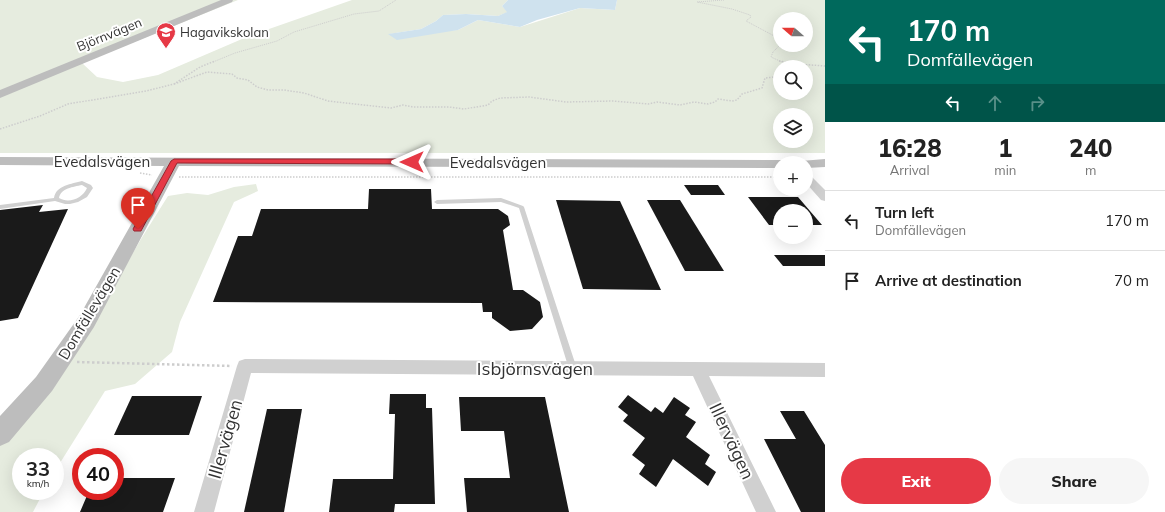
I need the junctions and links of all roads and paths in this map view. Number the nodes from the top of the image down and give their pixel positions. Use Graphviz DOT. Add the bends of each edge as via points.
graph roads {
  1 [pos="229,0"];
  2 [pos="396,0"];
  3 [pos="724,0"];
  4 [pos="773,35"];
  5 [pos="773,52"];
  6 [pos="776,60"];
  7 [pos="813,66"];
  8 [pos="825,66"];
  9 [pos="773,77"];
  10 [pos="174,84"];
  11 [pos="0,94"];
  12 [pos="0,129"];
  13 [pos="0,161"];
  14 [pos="773,164"];
  15 [pos="813,164"];
  16 [pos="825,164"];
  17 [pos="135,172"];
  18 [pos="164,173"];
  19 [pos="773,177"];
  20 [pos="813,184"];
  21 [pos="825,197"];
  22 [pos="56,199"];
  23 [pos="437,202"];
  24 [pos="0,207"];
  25 [pos="59,362"];
  26 [pos="246,366"];
  27 [pos="573,369"];
  28 [pos="698,370"];
  29 [pos="825,370"];
  30 [pos="0,434"];
  31 [pos="204,512"];
  32 [pos="766,512"];
  1 -- 11 [label="street, Björnvägen"];
  2 -- 10 [label="path" via="379,11 354,14 235,53 200,67"];
  3 -- 4 [label="path" via="697,2 750,15 746,21"];
  5 -- 6 [label="path" via="771,57"];
  7 -- 8 [label="path"];
  9 -- 10 [label="path" via="765,78 762,88 742,94 737,100 718,99 708,104 566,102 529,97 500,98 488,105 464,109 404,105 391,108 328,101 304,93 257,87 248,80 232,74 207,72"];
  10 -- 12 [label="path" via="68,104"];
  13 -- 18 [label="street, Evedalsvägen"];
  14 -- 18 [label="street, Evedalsvägen"];
  15 -- 16 [label="street"];
  17 -- 18 [label="path" via="153,176"];
  18 -- 19 [label="path"];
  18 -- 25 [label="street, Domfällevägen" via="87,321"];
  20 -- 21 [label="street"];
  22 -- 22 [label="lane" via="62,202 78,200 87,195 90,188 82,183 70,185 57,194"];
  22 -- 24 [label="lane"];
  23 -- 27 [label="lane" via="501,200 521,207"];
  25 -- 26 [label="path"];
  25 -- 30 [label="street, Domfällevägen" via="44,384"];
  26 -- 27 [label="street, Isbjörnsvägen"];
  26 -- 31 [label="street, Illervägen"];
  27 -- 28 [label="street, Isbjörnsvägen"];
  28 -- 29 [label="street, Isbjörnsvägen"];
  28 -- 32 [label="street, Illervägen"];
}
